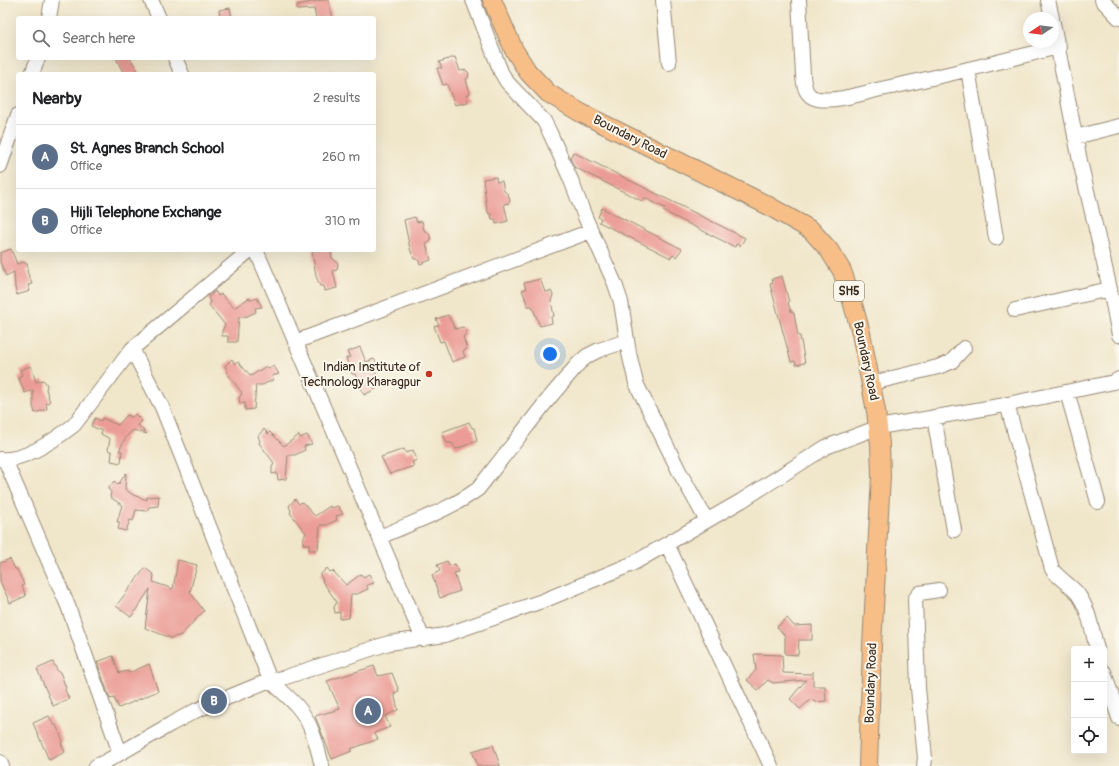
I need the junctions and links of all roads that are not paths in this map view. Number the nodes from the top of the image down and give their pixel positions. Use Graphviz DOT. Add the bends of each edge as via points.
graph roads {
  1 [pos="52,0"];
  2 [pos="151,0"];
  3 [pos="473,0"];
  4 [pos="492,0"];
  5 [pos="663,0"];
  6 [pos="799,0"];
  7 [pos="1048,0"];
  8 [pos="1102,0"];
  9 [pos="1051,12"];
  10 [pos="48,16"];
  11 [pos="157,16"];
  12 [pos="1119,18"];
  13 [pos="1054,48"];
  14 [pos="1058,48"];
  15 [pos="37,60"];
  16 [pos="176,60"];
  17 [pos="669,63"];
  18 [pos="968,69"];
  19 [pos="33,72"];
  20 [pos="181,72"];
  21 [pos="16,122"];
  22 [pos="1119,126"];
  23 [pos="1075,137"];
  24 [pos="0,166"];
  25 [pos="591,231"];
  26 [pos="996,238"];
  27 [pos="248,252"];
  28 [pos="257,252"];
  29 [pos="1110,289"];
  30 [pos="1015,310"];
  31 [pos="1119,335"];
  32 [pos="627,341"];
  33 [pos="294,342"];
  34 [pos="964,348"];
  35 [pos="132,349"];
  36 [pos="1119,379"];
  37 [pos="872,383"];
  38 [pos="1067,392"];
  39 [pos="1007,404"];
  40 [pos="934,417"];
  41 [pos="879,428"];
  42 [pos="2,459"];
  43 [pos="1098,502"];
  44 [pos="707,521"];
  45 [pos="954,530"];
  46 [pos="380,537"];
  47 [pos="667,544"];
  48 [pos="939,590"];
  49 [pos="423,639"];
  50 [pos="1096,646"];
  51 [pos="270,680"];
  52 [pos="1107,681"];
  53 [pos="1119,718"];
  54 [pos="120,753"];
  55 [pos="0,762"];
  56 [pos="2,766"];
  57 [pos="96,766"];
  58 [pos="322,766"];
  59 [pos="771,766"];
  60 [pos="868,766"];
  61 [pos="924,766"];
  1 -- 10 [label="street"];
  2 -- 11 [label="street"];
  3 -- 25 [label="street" via="501,72 507,82 544,121 550,132"];
  4 -- 37 [label="main road, Boundary Road / SH5" via="514,50 528,72 548,92 581,113 767,205 811,230 829,250 842,271"];
  5 -- 17 [label="street"];
  6 -- 18 [label="street" via="804,88 809,95 818,99 840,98"];
  7 -- 9 [label="street"];
  8 -- 12 [label="street"];
  13 -- 18 [label="street"];
  14 -- 23 [label="street"];
  15 -- 19 [label="street"];
  16 -- 20 [label="street"];
  18 -- 26 [label="street"];
  21 -- 24 [label="street"];
  22 -- 23 [label="street"];
  23 -- 29 [label="street"];
  25 -- 32 [label="street" via="621,302"];
  25 -- 33 [label="street"];
  27 -- 35 [label="street"];
  28 -- 33 [label="street"];
  29 -- 30 [label="street"];
  29 -- 31 [label="street"];
  32 -- 44 [label="street" via="636,382 679,471"];
  32 -- 46 [label="street" via="598,350 578,364 478,489 454,504"];
  33 -- 46 [label="street"];
  34 -- 37 [label="street" via="951,362 938,367"];
  35 -- 42 [label="street" via="66,432 28,454 16,459"];
  35 -- 51 [label="street" via="162,408"];
  36 -- 38 [label="street"];
  37 -- 41 [label="main road, Boundary Road / SH5"];
  38 -- 39 [label="street"];
  38 -- 43 [label="street"];
  39 -- 40 [label="street"];
  39 -- 50 [label="street" via="1052,569 1083,602"];
  40 -- 41 [label="street"];
  40 -- 45 [label="street"];
  41 -- 44 [label="street" via="826,447"];
  41 -- 60 [label="main road, Boundary Road / SH5" via="881,476"];
  42 -- 54 [label="street" via="68,606"];
  44 -- 47 [label="street"];
  46 -- 49 [label="street"];
  47 -- 49 [label="street" via="632,564 545,600 445,635"];
  47 -- 59 [label="street"];
  48 -- 61 [label="street" via="920,593 915,599"];
  49 -- 51 [label="street" via="389,643"];
  51 -- 54 [label="street" via="195,711"];
  51 -- 58 [label="street" via="298,706 308,721 318,746"];
  52 -- 53 [label="street"];
  54 -- 57 [label="street"];
  55 -- 56 [label="street"];
}
